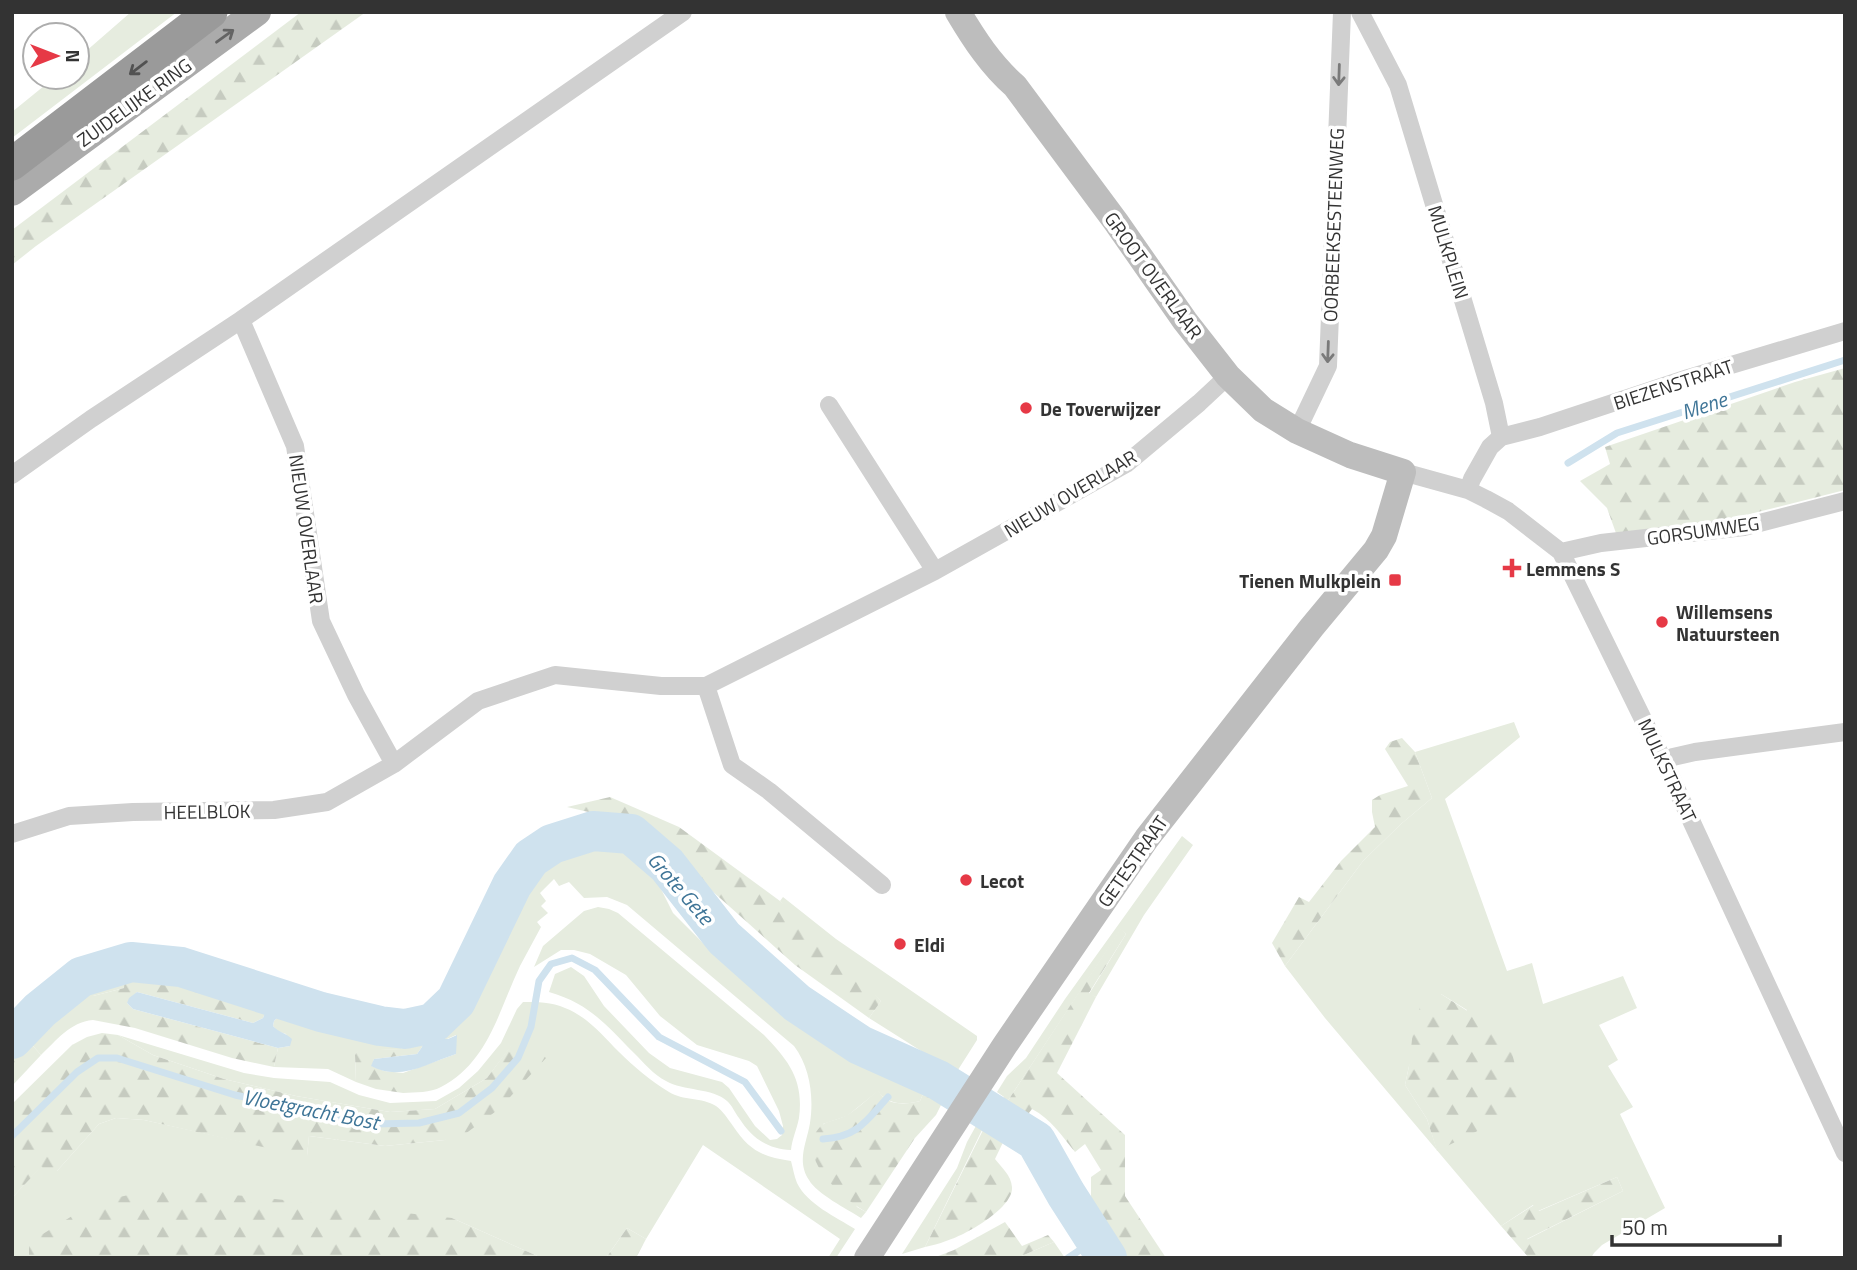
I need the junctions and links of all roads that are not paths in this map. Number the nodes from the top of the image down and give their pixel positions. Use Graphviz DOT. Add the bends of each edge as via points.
graph roads {
  1 [pos="212,12"];
  2 [pos="257,12"];
  3 [pos="683,12"];
  4 [pos="958,12"];
  5 [pos="1342,12"];
  6 [pos="1360,12"];
  7 [pos="12,164"];
  8 [pos="12,192"];
  9 [pos="241,320"];
  10 [pos="1845,331"];
  11 [pos="1228,376"];
  12 [pos="829,405"];
  13 [pos="1297,431"];
  14 [pos="1501,437"];
  15 [pos="1404,472"];
  16 [pos="12,474"];
  17 [pos="1468,491"];
  18 [pos="1845,501"];
  19 [pos="1561,552"];
  20 [pos="935,571"];
  21 [pos="706,686"];
  22 [pos="1845,732"];
  23 [pos="1664,762"];
  24 [pos="394,764"];
  25 [pos="12,834"];
  26 [pos="882,885"];
  27 [pos="1845,1153"];
  28 [pos="867,1258"];
  1 -- 7 [label="highway, ZUIDELIJKE RING, one-way"];
  8 -- 2 [label="main road, ZUIDELIJKE RING, one-way"];
  3 -- 9 [label="street"];
  4 -- 11 [label="street, GROOT OVERLAAR"];
  5 -- 13 [label="street, OORBEEKSESTEENWEG, one-way" via="1328,366"];
  6 -- 14 [label="street, MULKPLEIN" via="1398,85"];
  9 -- 16 [label="street"];
  9 -- 24 [label="street, NIEUW OVERLAAR" via="295,446 321,621"];
  10 -- 14 [label="street, BIEZENSTRAAT"];
  11 -- 13 [label="street, GROOT OVERLAAR" via="1263,410"];
  11 -- 20 [label="street, NIEUW OVERLAAR" via="1126,464"];
  12 -- 20 [label="street"];
  13 -- 15 [label="street, GROOT OVERLAAR"];
  14 -- 17 [label="street" via="1490,447"];
  15 -- 17 [label="street, MULKSTRAAT"];
  15 -- 28 [label="street, GETESTRAAT" via="1376,550 1147,838"];
  17 -- 19 [label="street, MULKSTRAAT" via="1508,511"];
  18 -- 19 [label="street, GORSUMWEG" via="1744,527 1601,542"];
  19 -- 23 [label="street, MULKSTRAAT"];
  20 -- 21 [label="street, NIEUW OVERLAAR"];
  21 -- 24 [label="street, NIEUW OVERLAAR" via="555,676 478,701"];
  21 -- 26 [label="street" via="732,765"];
  22 -- 23 [label="street" via="1695,752"];
  23 -- 27 [label="street, MULKSTRAAT"];
  24 -- 25 [label="street, HEELBLOK" via="327,802 274,810 69,816"];
}
